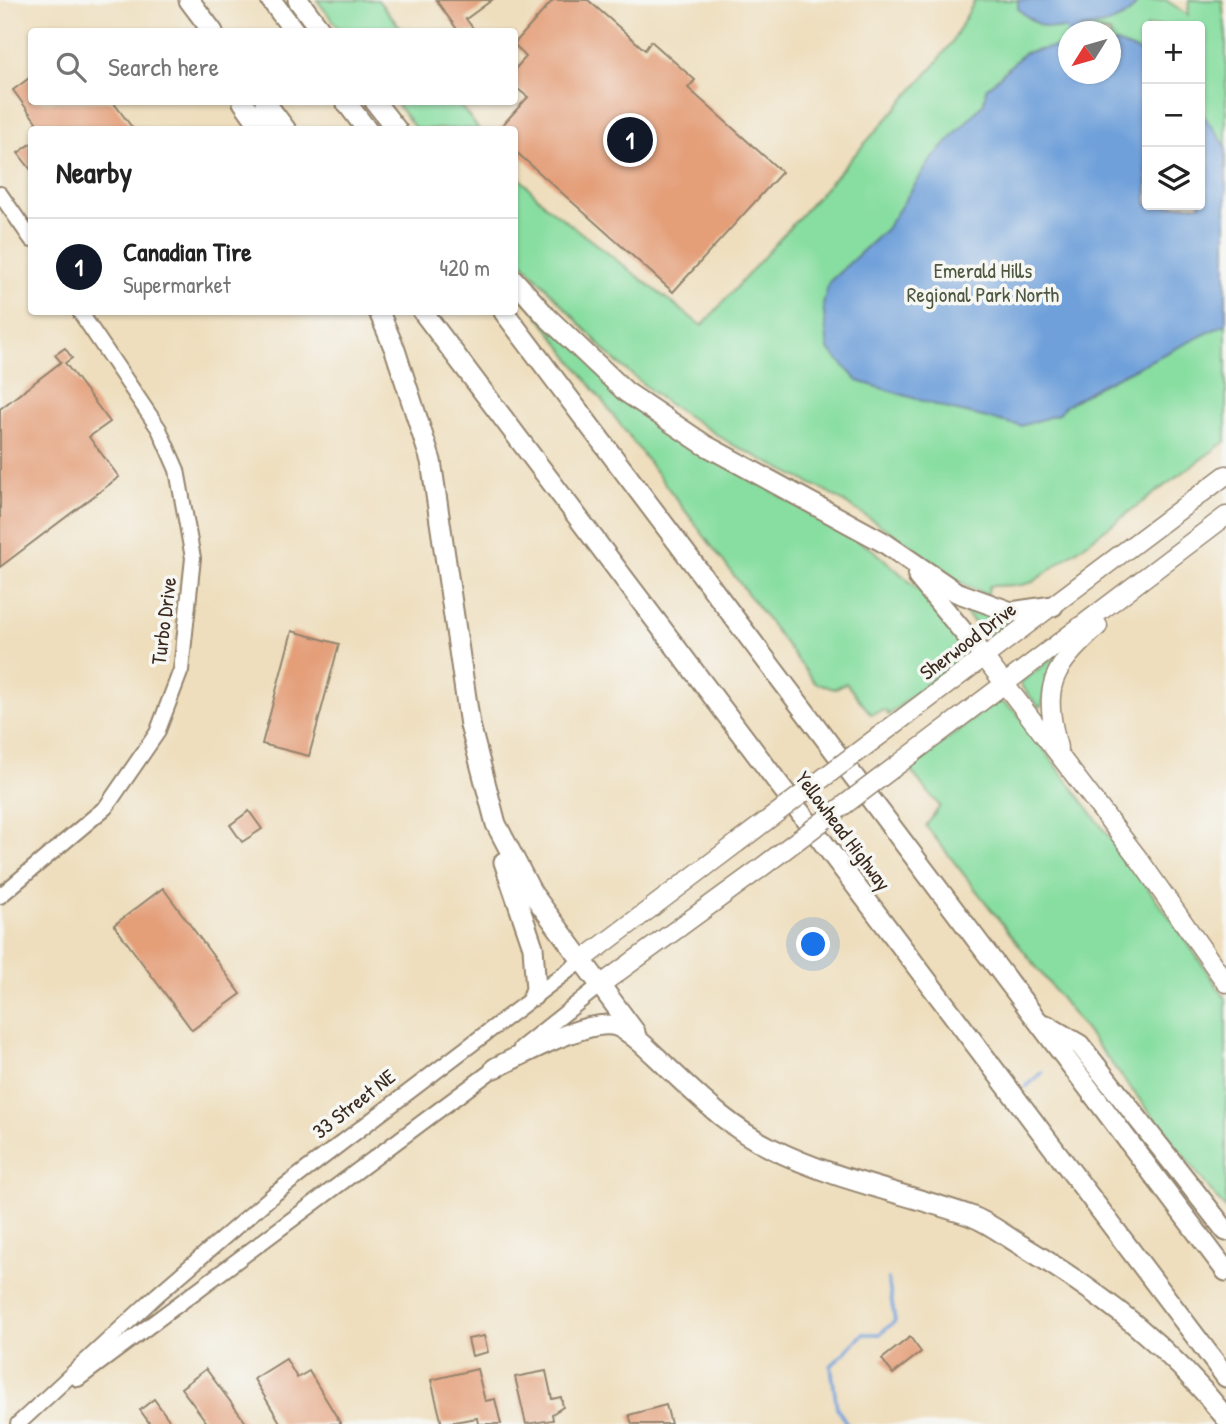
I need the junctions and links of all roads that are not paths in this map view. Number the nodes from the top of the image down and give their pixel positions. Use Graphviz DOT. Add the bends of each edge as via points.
graph roads {
  1 [pos="189,0"];
  2 [pos="271,0"];
  3 [pos="298,0"];
  4 [pos="210,28"];
  5 [pos="292,28"];
  6 [pos="319,28"];
  7 [pos="245,105"];
  8 [pos="267,105"];
  9 [pos="348,105"];
  10 [pos="377,105"];
  11 [pos="260,126"];
  12 [pos="283,126"];
  13 [pos="364,126"];
  14 [pos="394,126"];
  15 [pos="0,194"];
  16 [pos="28,234"];
  17 [pos="518,284"];
  18 [pos="82,315"];
  19 [pos="380,315"];
  20 [pos="426,315"];
  21 [pos="506,315"];
  22 [pos="1226,475"];
  23 [pos="1226,516"];
  24 [pos="883,542"];
  25 [pos="1153,572"];
  26 [pos="1053,606"];
  27 [pos="984,657"];
  28 [pos="1005,684"];
  29 [pos="1060,755"];
  30 [pos="496,824"];
  31 [pos="737,843"];
  32 [pos="0,897"];
  33 [pos="581,961"];
  34 [pos="1226,983"];
  35 [pos="599,986"];
  36 [pos="533,996"];
  37 [pos="1040,1022"];
  38 [pos="653,1054"];
  39 [pos="495,1068"];
  40 [pos="1226,1231"];
  41 [pos="1226,1271"];
  42 [pos="1226,1377"];
  43 [pos="1226,1418"];
  44 [pos="18,1424"];
  1 -- 4 [label="highway"];
  2 -- 5 [label="highway"];
  3 -- 6 [label="highway"];
  7 -- 11 [label="highway"];
  8 -- 12 [label="highway"];
  9 -- 13 [label="highway"];
  10 -- 14 [label="highway"];
  15 -- 16 [label="street"];
  17 -- 24 [label="highway" via="626,392 705,445"];
  18 -- 32 [label="street, Turbo Drive" via="159,429 177,470 193,558 181,670 157,733 106,807"];
  19 -- 30 [label="highway" via="431,461 470,725"];
  20 -- 42 [label="highway, Yellowhead Highway"];
  21 -- 37 [label="highway, Yellowhead Highway"];
  22 -- 26 [label="main road, Sherwood Drive"];
  23 -- 25 [label="main road"];
  24 -- 26 [label="highway" via="956,592 989,605 1011,612"];
  24 -- 27 [label="highway" via="934,592"];
  25 -- 28 [label="main road"];
  25 -- 29 [label="main road" via="1058,670 1049,708"];
  26 -- 27 [label="main road, Sherwood Drive"];
  27 -- 28 [label="main road"];
  27 -- 31 [label="main road, Sherwood Drive, bridge"];
  28 -- 29 [label="main road"];
  28 -- 35 [label="main road, 33 Street NE, bridge"];
  29 -- 34 [label="main road"];
  30 -- 33 [label="highway" via="531,892"];
  30 -- 36 [label="highway" via="496,844 533,947"];
  31 -- 33 [label="main road, 33 Street NE"];
  33 -- 35 [label="highway"];
  33 -- 36 [label="street, 33 Street NE"];
  35 -- 38 [label="highway"];
  35 -- 39 [label="street, 33 Street NE"];
  36 -- 44 [label="street, 33 Street NE" via="273,1195"];
  37 -- 40 [label="highway" via="1080,1045"];
  37 -- 41 [label="highway, Yellowhead Highway"];
  38 -- 39 [label="highway" via="617,1026 598,1025"];
  38 -- 43 [label="highway" via="727,1123 772,1149 975,1217 1079,1280 1143,1328"];
  39 -- 44 [label="street, 33 Street NE"];
}
